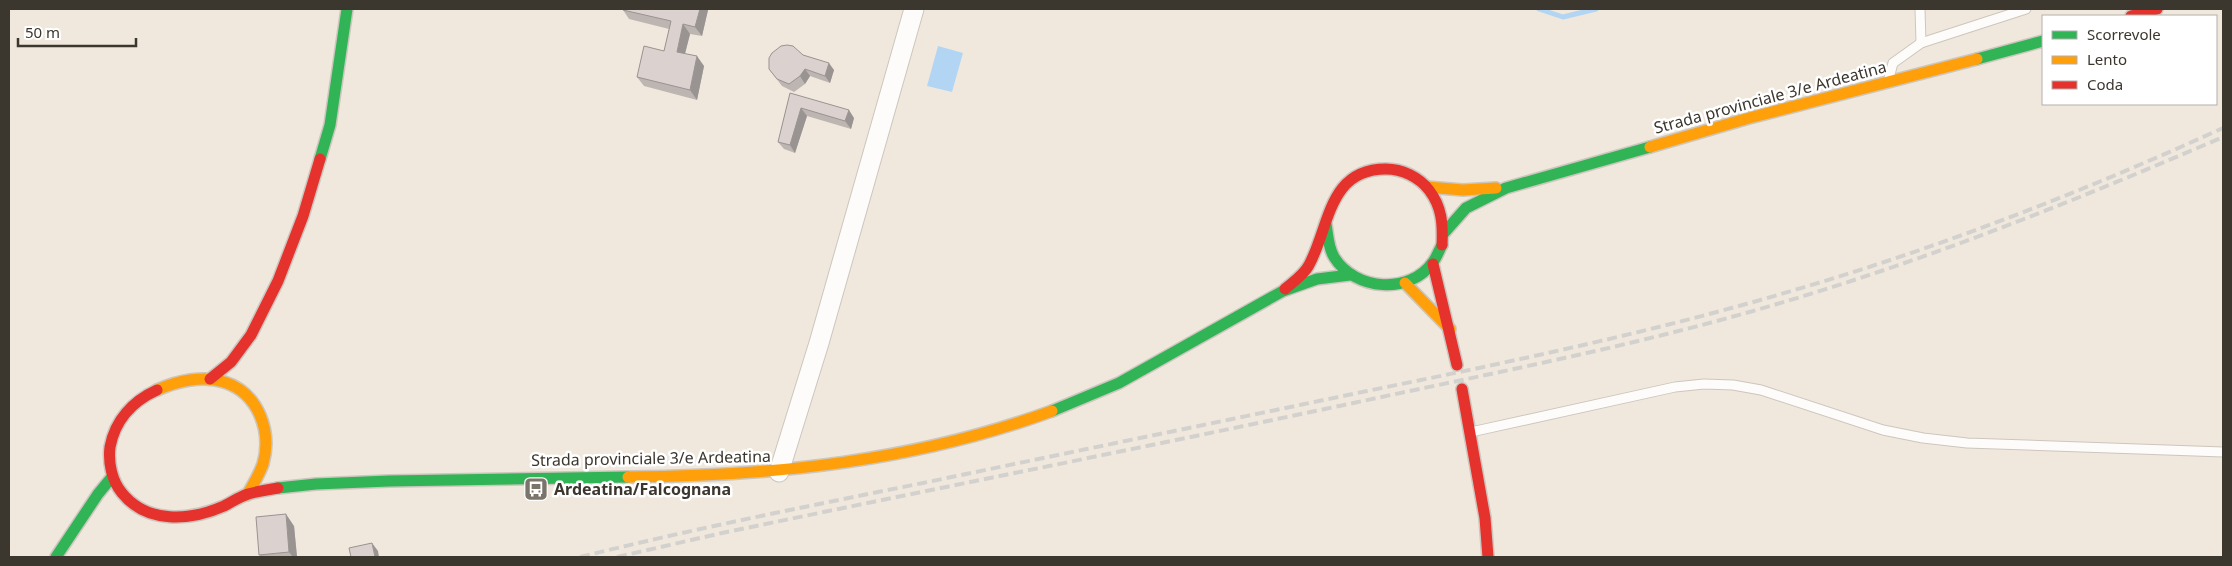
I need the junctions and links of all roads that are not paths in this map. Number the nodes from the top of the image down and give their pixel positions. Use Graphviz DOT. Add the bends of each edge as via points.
graph roads {
  1 [pos="347,9"];
  2 [pos="914,9"];
  3 [pos="1920,9"];
  4 [pos="2026,9"];
  5 [pos="2157,9"];
  6 [pos="2135,15"];
  7 [pos="2042,41"];
  8 [pos="1921,42"];
  9 [pos="1887,83"];
  10 [pos="1427,187"];
  11 [pos="1506,188"];
  12 [pos="1326,224"];
  13 [pos="1443,234"];
  14 [pos="1433,264"];
  15 [pos="1350,275"];
  16 [pos="1405,283"];
  17 [pos="1283,291"];
  18 [pos="1450,330"];
  19 [pos="252,335"];
  20 [pos="247,361"];
  21 [pos="1457,365"];
  22 [pos="210,379"];
  23 [pos="247,379"];
  24 [pos="1462,389"];
  25 [pos="250,397"];
  26 [pos="1471,432"];
  27 [pos="2223,452"];
  28 [pos="779,472"];
  29 [pos="286,475"];
  30 [pos="112,477"];
  31 [pos="312,484"];
  32 [pos="247,494"];
  33 [pos="97,515"];
  34 [pos="81,521"];
  35 [pos="56,557"];
  36 [pos="1488,557"];
  1 -- 19 [label="main road" via="336,94 314,186 278,281"];
  2 -- 28 [label="street"];
  3 -- 8 [label="lane"];
  4 -- 8 [label="lane"];
  5 -- 6 [label="main road"];
  7 -- 9 [label="main road, Strada provinciale 3/e Ardeatina"];
  8 -- 9 [label="lane" via="1893,62"];
  9 -- 11 [label="main road, Strada provinciale 3/e Ardeatina" via="1749,118"];
  10 -- 11 [label="main road, Strada provinciale 3/e Ardeatina" via="1463,190"];
  10 -- 12 [label="main road, Strada provinciale 3/e Ardeatina" via="1412,175 1393,169 1374,169 1356,176 1340,188 1330,205"];
  10 -- 13 [label="main road, Strada provinciale 3/e Ardeatina" via="1442,214"];
  11 -- 13 [label="main road, Strada provinciale 3/e Ardeatina" via="1466,208"];
  12 -- 15 [label="main road, Strada provinciale 3/e Ardeatina" via="1328,244 1336,261"];
  12 -- 17 [label="main road, Strada provinciale 3/e Ardeatina" via="1308,266"];
  13 -- 14 [label="main road, Strada provinciale 3/e Ardeatina"];
  14 -- 16 [label="main road, Strada provinciale 3/e Ardeatina"];
  14 -- 18 [label="main road"];
  15 -- 16 [label="main road, Strada provinciale 3/e Ardeatina" via="1367,284"];
  15 -- 17 [label="main road, Strada provinciale 3/e Ardeatina" via="1318,279"];
  16 -- 18 [label="main road"];
  17 -- 28 [label="main road, Strada provinciale 3/e Ardeatina" via="1119,382 1037,417 922,449"];
  18 -- 21 [label="main road"];
  19 -- 20 [label="main road"];
  19 -- 22 [label="main road" via="231,362"];
  22 -- 25 [label="main road, Strada provinciale 3/e Ardeatina" via="234,386"];
  22 -- 30 [label="main road, Strada provinciale 3/e Ardeatina" via="166,386 146,395 129,409 118,423 111,442"];
  23 -- 25 [label="main road"];
  24 -- 26 [label="main road"];
  25 -- 32 [label="main road" via="264,424 268,460"];
  26 -- 27 [label="lane" via="1675,387 1704,384 1761,390 1883,430 1924,438 1967,443"];
  26 -- 36 [label="main road"];
  28 -- 31 [label="main road, Strada provinciale 3/e Ardeatina" via="726,476 477,478"];
  29 -- 31 [label="main road, Strada provinciale 3/e Ardeatina"];
  30 -- 32 [label="main road, Strada provinciale 3/e Ardeatina" via="126,504 156,516 185,517 212,510"];
  30 -- 34 [label="main road"];
  31 -- 32 [label="main road, Strada provinciale 3/e Ardeatina"];
  33 -- 34 [label="main road"];
  34 -- 35 [label="main road"];
}
